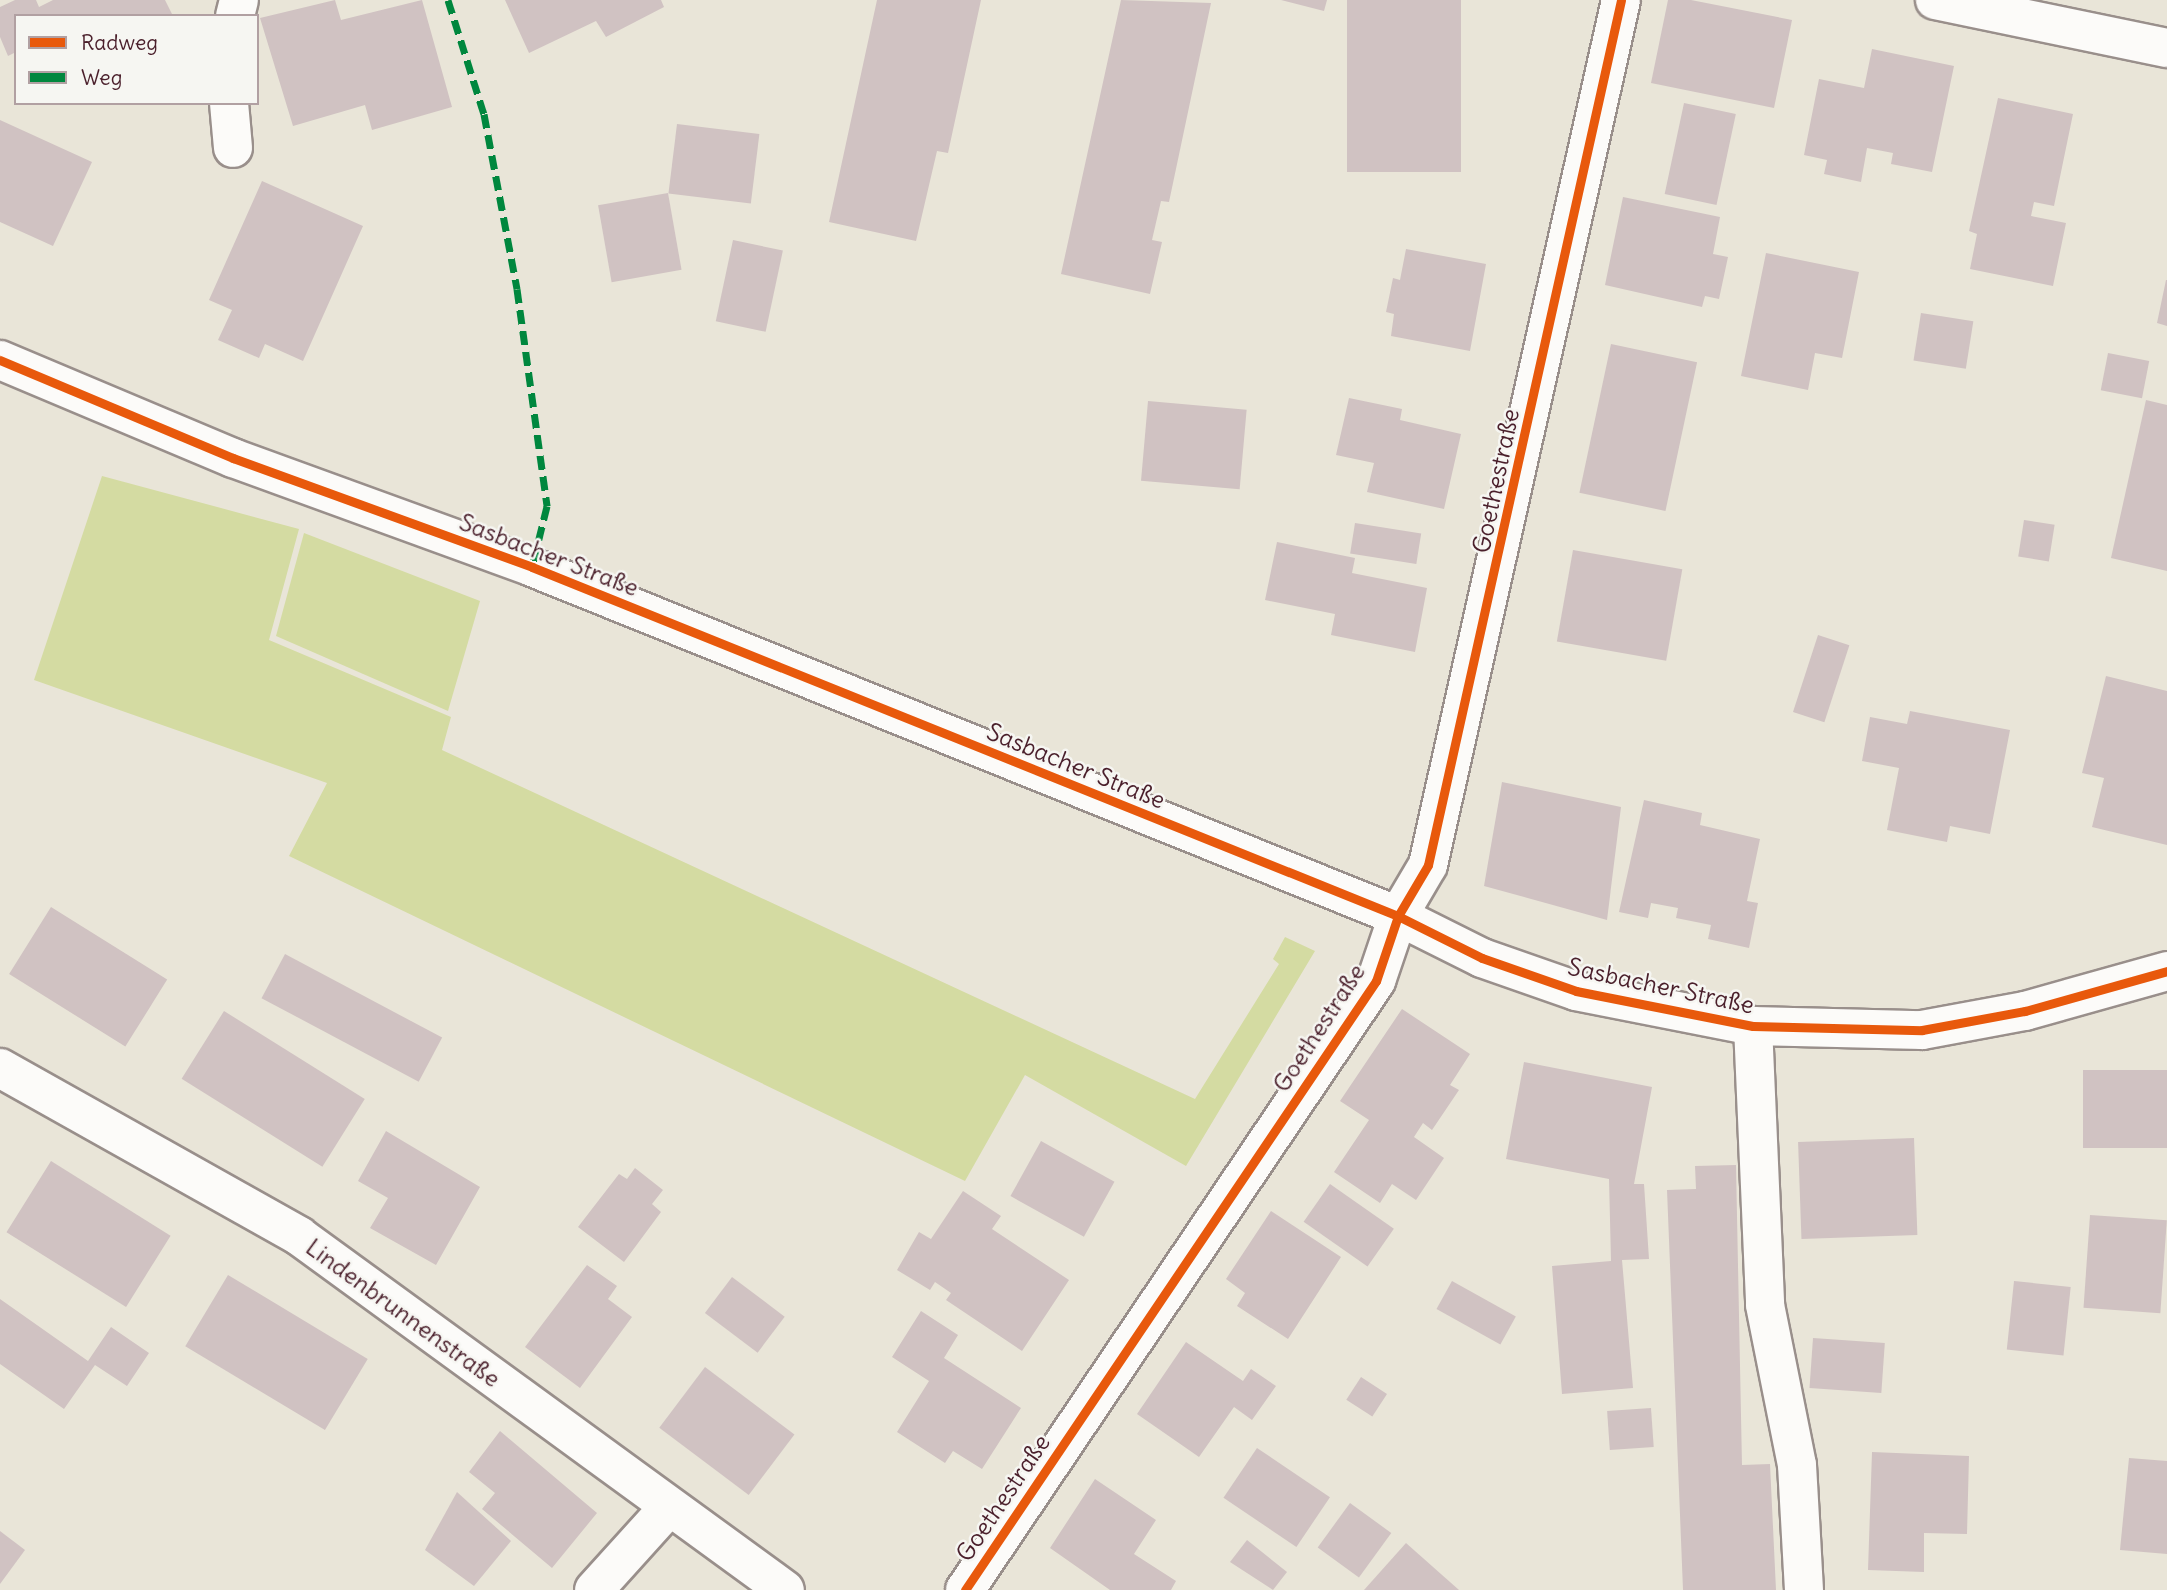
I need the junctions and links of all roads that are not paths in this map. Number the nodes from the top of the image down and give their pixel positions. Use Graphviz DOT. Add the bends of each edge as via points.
graph roads {
  1 [pos="1621,0"];
  2 [pos="1935,0"];
  3 [pos="2167,48"];
  4 [pos="229,105"];
  5 [pos="233,148"];
  6 [pos="0,360"];
  7 [pos="1398,916"];
  8 [pos="2167,971"];
  9 [pos="1753,1026"];
  10 [pos="0,1068"];
  11 [pos="668,1508"];
  12 [pos="594,1590"];
  13 [pos="785,1590"];
  14 [pos="965,1590"];
  15 [pos="1804,1590"];
  1 -- 7 [label="street, Goethestraße" via="1456,755 1428,865"];
  2 -- 3 [label="street"];
  4 -- 5 [label="street"];
  6 -- 7 [label="street, Sasbacher Straße" via="233,458 532,567"];
  7 -- 9 [label="street, Sasbacher Straße" via="1482,958 1576,991"];
  7 -- 14 [label="street, Goethestraße" via="1376,981"];
  8 -- 9 [label="street, Sasbacher Straße" via="2025,1011 1922,1030"];
  9 -- 15 [label="street, Sasbacher Straße" via="1765,1305 1797,1465"];
  10 -- 11 [label="street, Lindenbrunnenstraße" via="299,1236"];
  11 -- 12 [label="street"];
  11 -- 13 [label="street, Lindenbrunnenstraße"];
}
